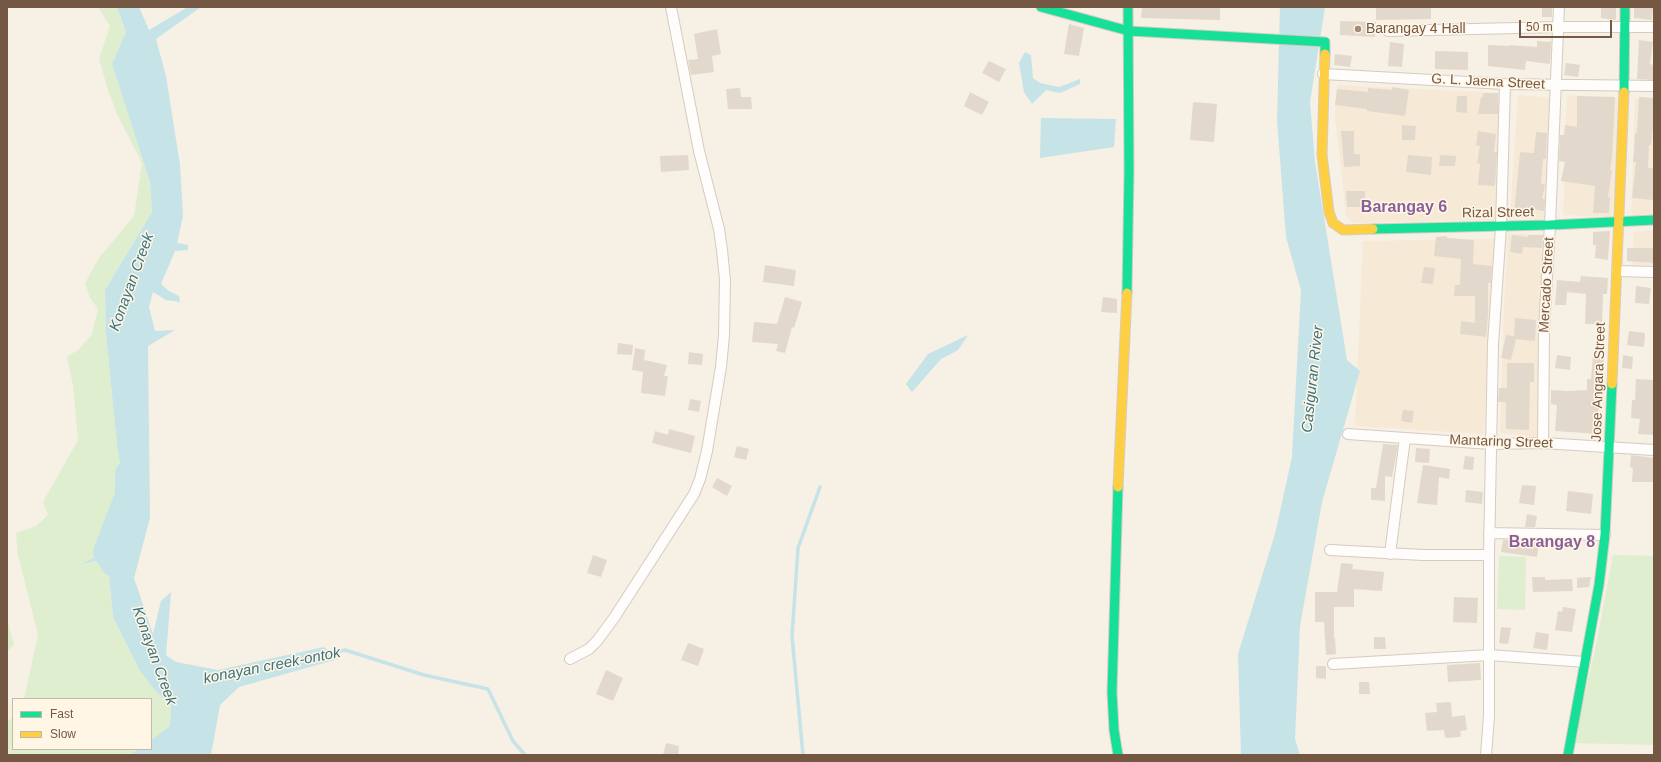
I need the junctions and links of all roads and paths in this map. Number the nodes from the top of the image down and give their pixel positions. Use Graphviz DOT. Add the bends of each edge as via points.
graph roads {
  1 [pos="671,7"];
  2 [pos="1041,7"];
  3 [pos="1128,7"];
  4 [pos="1559,7"];
  5 [pos="1625,7"];
  6 [pos="1558,27"];
  7 [pos="1624,27"];
  8 [pos="1654,27"];
  9 [pos="1129,31"];
  10 [pos="1388,31"];
  11 [pos="1323,74"];
  12 [pos="1505,84"];
  13 [pos="1557,85"];
  14 [pos="1624,86"];
  15 [pos="1654,86"];
  16 [pos="1654,220"];
  17 [pos="1619,221"];
  18 [pos="1550,225"];
  19 [pos="1501,227"];
  20 [pos="1617,272"];
  21 [pos="1654,272"];
  22 [pos="1348,434"];
  23 [pos="1405,438"];
  24 [pos="1543,443"];
  25 [pos="1492,444"];
  26 [pos="1610,448"];
  27 [pos="1654,450"];
  28 [pos="1490,533"];
  29 [pos="1605,535"];
  30 [pos="1330,550"];
  31 [pos="1390,554"];
  32 [pos="1489,555"];
  33 [pos="1489,655"];
  34 [pos="570,659"];
  35 [pos="1585,662"];
  36 [pos="1333,664"];
  37 [pos="1118,755"];
  38 [pos="1486,755"];
  39 [pos="1568,755"];
  1 -- 34 [label="street" via="699,151 722,250 725,280 721,367 707,451 694,494 605,631 589,649"];
  2 -- 9 [label="street"];
  3 -- 9 [label="street"];
  4 -- 6 [label="street, Mercado Street"];
  5 -- 7 [label="street, Jose Angara Street"];
  6 -- 7 [label="street"];
  6 -- 10 [label="street"];
  6 -- 13 [label="street, Mercado Street"];
  7 -- 8 [label="street"];
  7 -- 14 [label="street, Jose Angara Street"];
  9 -- 11 [label="street" via="1321,41 1325,43"];
  9 -- 37 [label="street" via="1127,287 1116,523 1112,692"];
  11 -- 12 [label="street, G. L. Jaena Street"];
  11 -- 19 [label="street, Rizal Street" via="1322,155 1329,212 1337,227 1350,230"];
  12 -- 13 [label="street, G. L. Jaena Street"];
  12 -- 19 [label="street"];
  13 -- 14 [label="street, G. L. Jaena Street"];
  13 -- 18 [label="street, Mercado Street"];
  14 -- 15 [label="street, G. L. Jaena Street"];
  14 -- 17 [label="street, Jose Angara Street"];
  16 -- 17 [label="street, Rizal Street"];
  17 -- 18 [label="street, Rizal Street"];
  17 -- 20 [label="street, Jose Angara Street"];
  18 -- 19 [label="street, Rizal Street"];
  18 -- 24 [label="street, Mercado Street" via="1544,330"];
  19 -- 25 [label="street" via="1493,344"];
  20 -- 21 [label="street"];
  20 -- 26 [label="street, Jose Angara Street"];
  22 -- 23 [label="street, Mantaring Street"];
  23 -- 25 [label="street, Mantaring Street"];
  23 -- 31 [label="street"];
  24 -- 25 [label="street, Mantaring Street"];
  24 -- 26 [label="street, Mantaring Street"];
  25 -- 28 [label="street"];
  26 -- 27 [label="street, Mantaring Street"];
  26 -- 29 [label="street, Jose Angara Street"];
  28 -- 29 [label="street"];
  28 -- 32 [label="street"];
  29 -- 35 [label="street, Jose Angara Street"];
  30 -- 31 [label="street"];
  31 -- 32 [label="street"];
  32 -- 33 [label="street"];
  33 -- 35 [label="street"];
  33 -- 36 [label="street"];
  33 -- 38 [label="street"];
  35 -- 39 [label="street, Jose Angara Street"];
}
